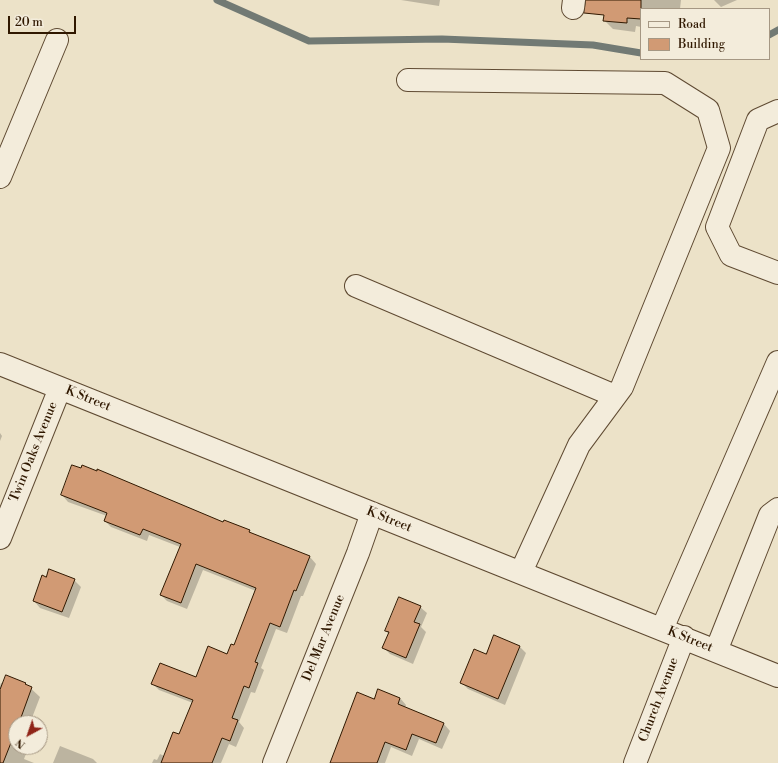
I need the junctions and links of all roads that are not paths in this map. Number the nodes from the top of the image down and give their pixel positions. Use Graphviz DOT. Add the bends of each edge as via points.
graph roads {
  1 [pos="57,40"];
  2 [pos="408,80"];
  3 [pos="778,111"];
  4 [pos="0,177"];
  5 [pos="778,273"];
  6 [pos="356,286"];
  7 [pos="778,362"];
  8 [pos="0,364"];
  9 [pos="60,388"];
  10 [pos="615,396"];
  11 [pos="778,509"];
  12 [pos="372,513"];
  13 [pos="0,538"];
  14 [pos="521,572"];
  15 [pos="662,629"];
  16 [pos="684,637"];
  17 [pos="716,651"];
  18 [pos="778,676"];
  19 [pos="274,763"];
  20 [pos="635,763"];
  1 -- 4 [label="street"];
  2 -- 10 [label="street" via="665,84 708,110 719,148 622,387"];
  3 -- 5 [label="street" via="758,120 717,227 731,255"];
  6 -- 10 [label="street"];
  7 -- 15 [label="street"];
  8 -- 9 [label="street, K Street"];
  9 -- 12 [label="street, K Street"];
  9 -- 13 [label="street, Twin Oaks Avenue"];
  10 -- 14 [label="street" via="579,445"];
  11 -- 17 [label="street" via="770,515"];
  12 -- 14 [label="street, K Street"];
  12 -- 19 [label="street, Del Mar Avenue"];
  14 -- 15 [label="street, K Street"];
  15 -- 16 [label="street, K Street"];
  16 -- 17 [label="street, K Street"];
  16 -- 20 [label="street, Church Avenue"];
  17 -- 18 [label="street, K Street"];
}
